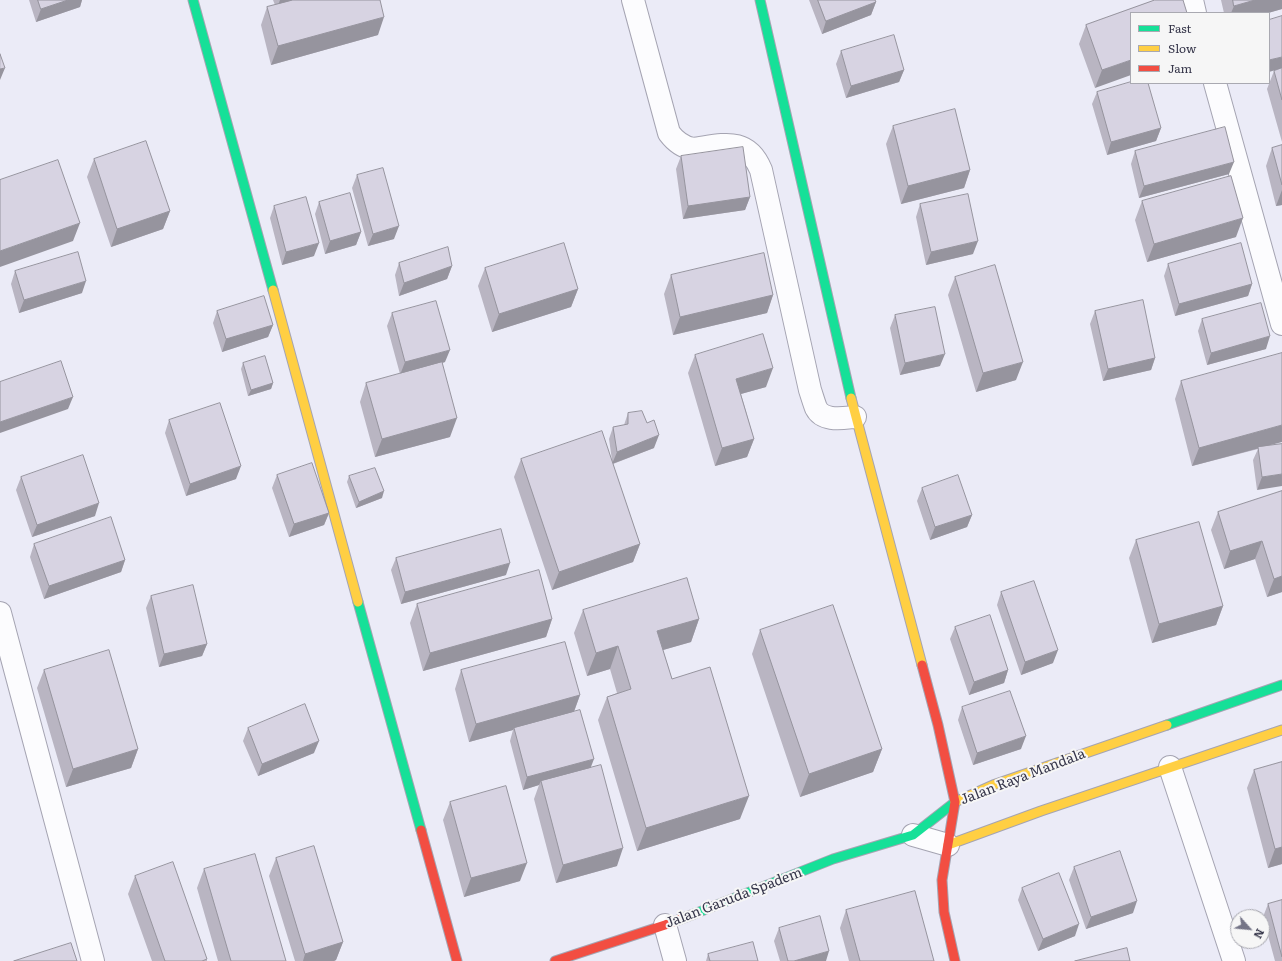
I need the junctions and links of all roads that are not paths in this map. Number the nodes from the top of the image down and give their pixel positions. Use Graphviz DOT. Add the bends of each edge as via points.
graph roads {
  1 [pos="193,0"];
  2 [pos="633,0"];
  3 [pos="760,0"];
  4 [pos="1192,0"];
  5 [pos="1195,12"];
  6 [pos="1215,84"];
  7 [pos="1282,324"];
  8 [pos="855,417"];
  9 [pos="0,613"];
  10 [pos="1282,685"];
  11 [pos="1282,730"];
  12 [pos="1170,767"];
  13 [pos="955,802"];
  14 [pos="913,836"];
  15 [pos="948,845"];
  16 [pos="665,925"];
  17 [pos="93,961"];
  18 [pos="458,961"];
  19 [pos="555,961"];
  20 [pos="674,961"];
  21 [pos="955,961"];
  22 [pos="1234,961"];
  1 -- 18 [label="main road"];
  2 -- 8 [label="street" via="669,133 674,140 692,149 737,146 747,150 758,163 810,390 817,410 827,417"];
  3 -- 8 [label="main road"];
  4 -- 5 [label="street"];
  6 -- 7 [label="street"];
  8 -- 13 [label="main road" via="936,718"];
  9 -- 17 [label="street"];
  10 -- 13 [label="main road, Jalan Raya Mandala" via="993,785"];
  11 -- 12 [label="main road"];
  12 -- 15 [label="main road" via="1041,810"];
  12 -- 22 [label="street"];
  13 -- 14 [label="main road, Jalan Raya Mandala"];
  13 -- 15 [label="main road"];
  14 -- 15 [label="street"];
  14 -- 16 [label="main road, Jalan Garuda Spadem" via="833,859"];
  15 -- 21 [label="main road" via="942,880 944,912"];
  16 -- 19 [label="main road, Jalan Garuda Spadem"];
  16 -- 20 [label="street"];
}
